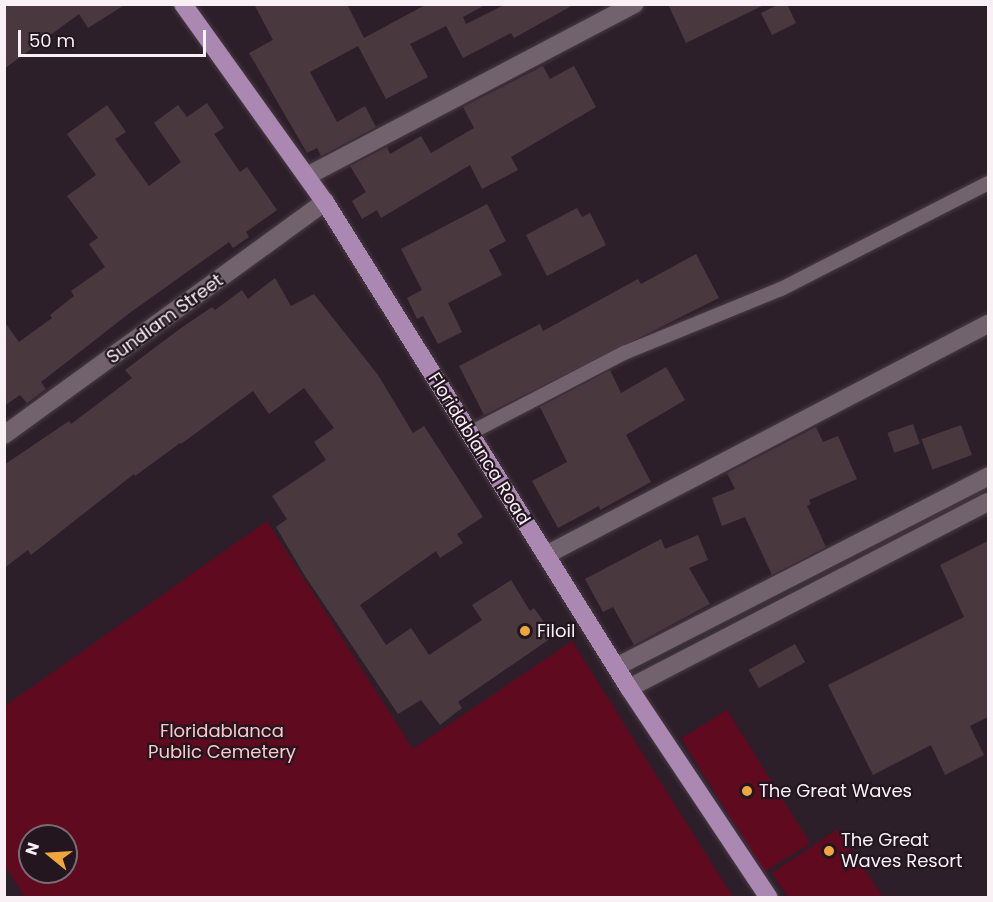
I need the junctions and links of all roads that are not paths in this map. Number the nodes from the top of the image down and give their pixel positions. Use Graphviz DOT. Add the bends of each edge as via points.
graph roads {
  1 [pos="183,4"];
  2 [pos="635,4"];
  3 [pos="307,176"];
  4 [pos="988,183"];
  5 [pos="325,202"];
  6 [pos="988,324"];
  7 [pos="470,434"];
  8 [pos="4,435"];
  9 [pos="988,477"];
  10 [pos="988,502"];
  11 [pos="546,555"];
  12 [pos="616,667"];
  13 [pos="629,688"];
  14 [pos="768,897"];
  1 -- 3 [label="main road, Floridablanca Road"];
  2 -- 3 [label="street"];
  3 -- 5 [label="main road, Floridablanca Road"];
  4 -- 7 [label="lane" via="781,289 624,353"];
  5 -- 7 [label="main road, Floridablanca Road"];
  5 -- 8 [label="street, Sundiam Street"];
  6 -- 11 [label="street"];
  7 -- 11 [label="main road, Floridablanca Road"];
  9 -- 12 [label="street"];
  10 -- 13 [label="street"];
  11 -- 12 [label="main road, Floridablanca Road"];
  12 -- 13 [label="main road, Floridablanca Road"];
  13 -- 14 [label="main road, Floridablanca Road"];
}
